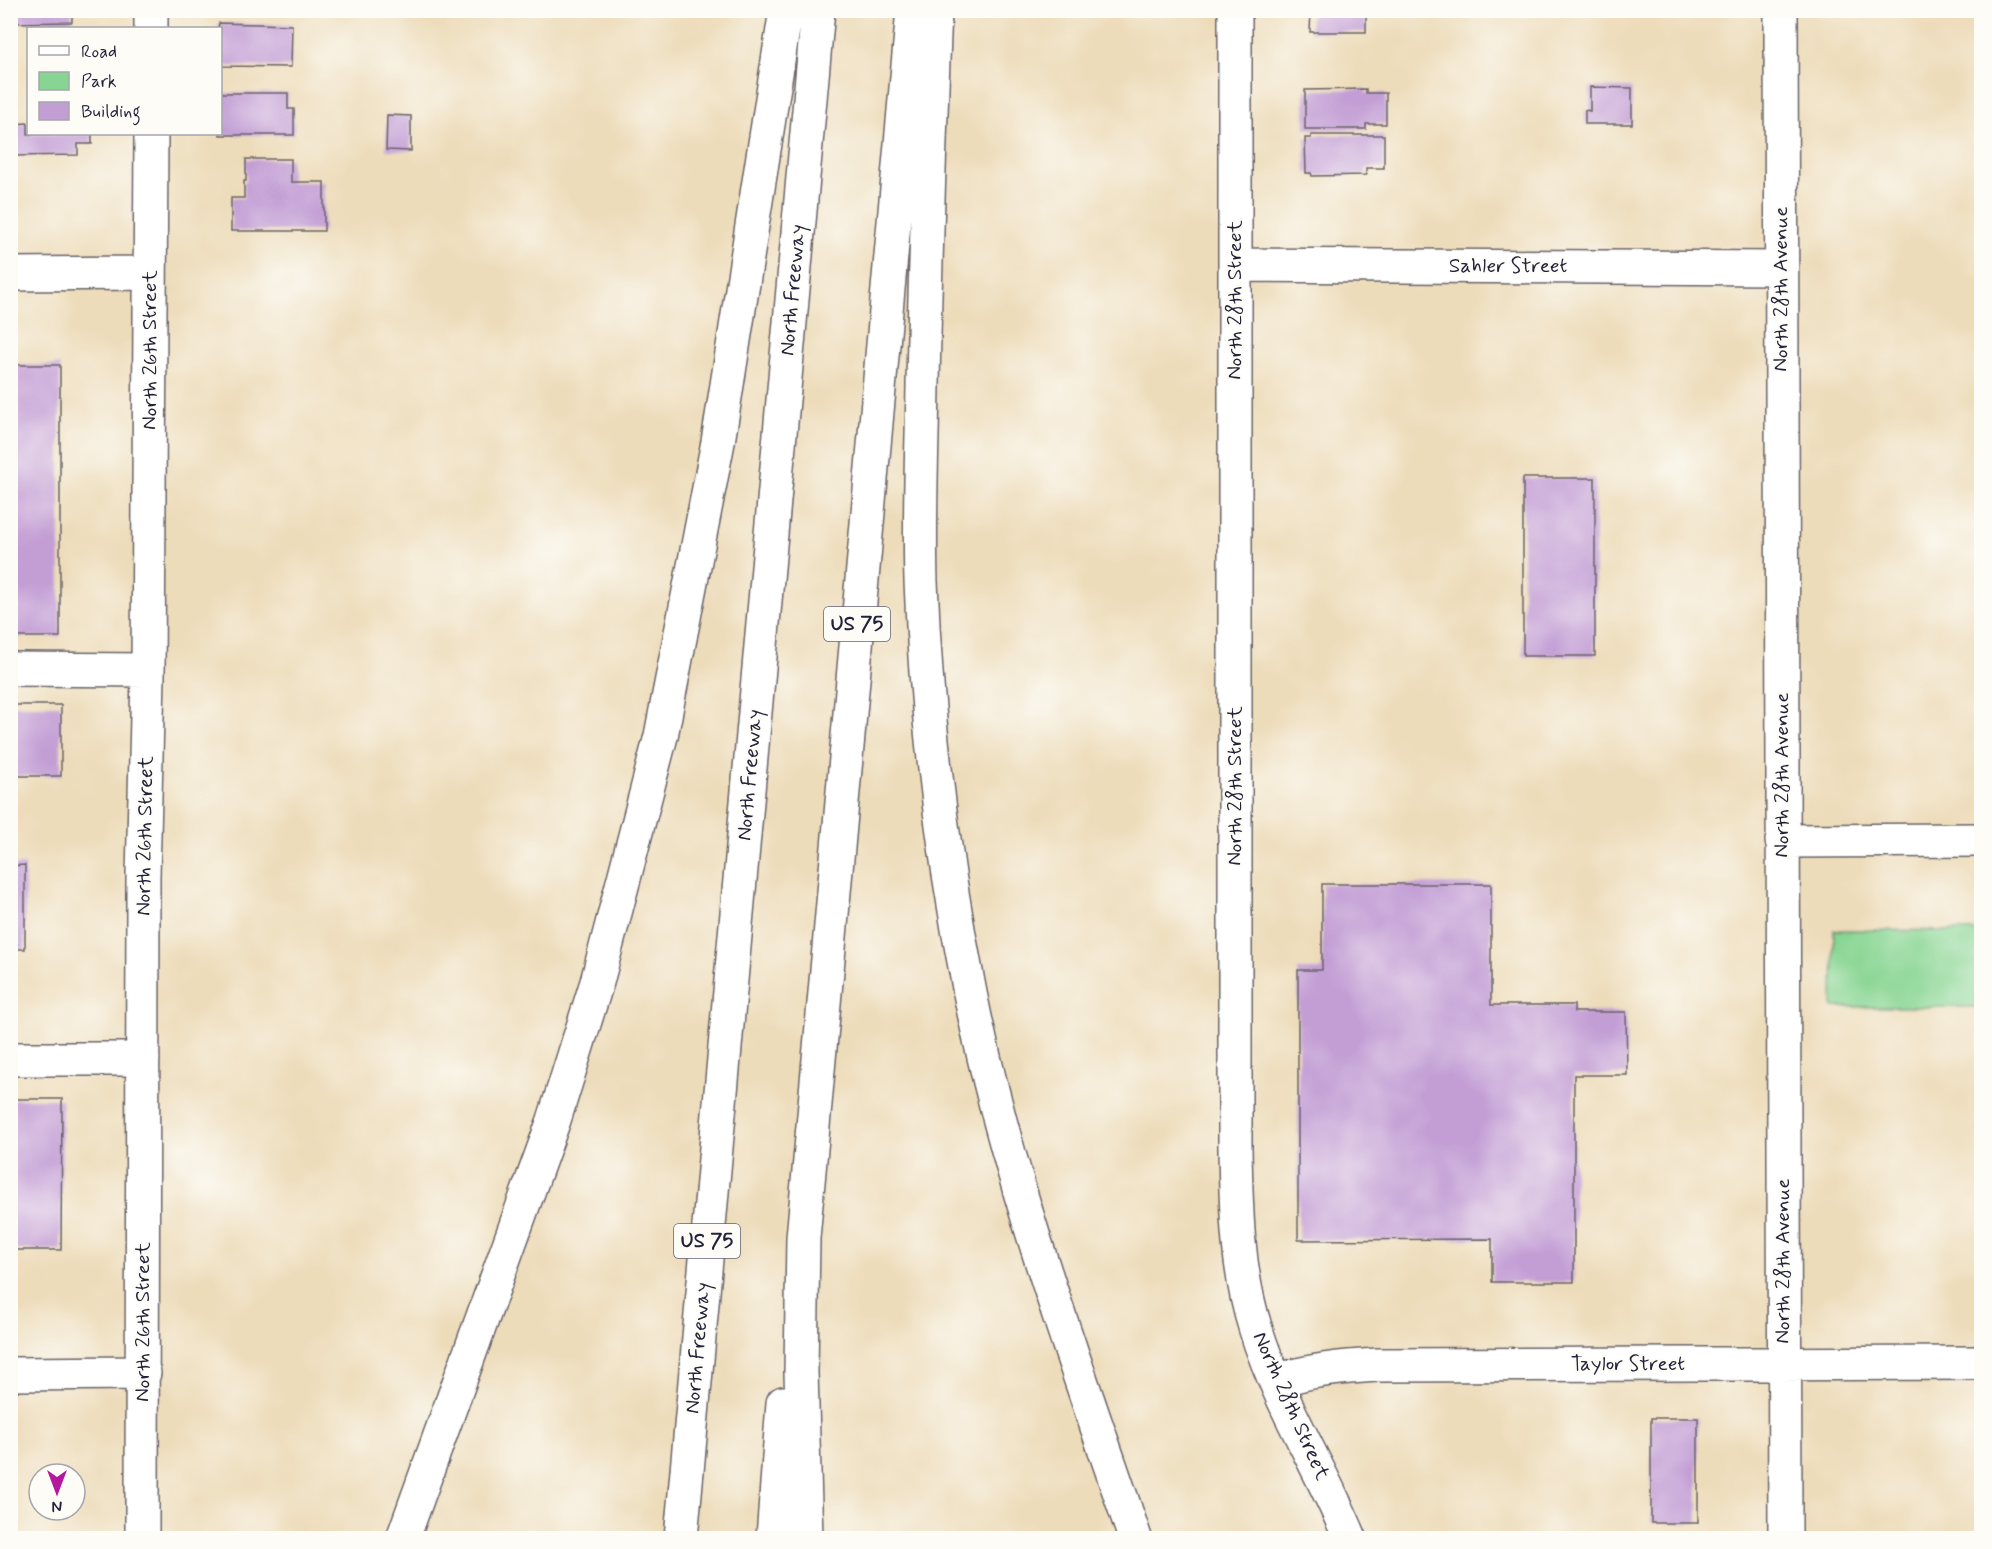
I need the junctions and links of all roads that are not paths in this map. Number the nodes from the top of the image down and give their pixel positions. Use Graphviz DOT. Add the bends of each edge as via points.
graph roads {
  1 [pos="151,10"];
  2 [pos="786,10"];
  3 [pos="818,10"];
  4 [pos="913,10"];
  5 [pos="935,10"];
  6 [pos="1235,10"];
  7 [pos="1781,10"];
  8 [pos="151,27"];
  9 [pos="151,135"];
  10 [pos="1235,266"];
  11 [pos="1781,268"];
  12 [pos="150,273"];
  13 [pos="10,274"];
  14 [pos="10,669"];
  15 [pos="148,670"];
  16 [pos="1982,840"];
  17 [pos="1782,841"];
  18 [pos="10,1059"];
  19 [pos="143,1059"];
  20 [pos="803,1238"];
  21 [pos="1982,1363"];
  22 [pos="1784,1364"];
  23 [pos="144,1373"];
  24 [pos="10,1374"];
  25 [pos="1276,1381"];
  26 [pos="142,1539"];
  27 [pos="403,1539"];
  28 [pos="681,1539"];
  29 [pos="772,1539"];
  30 [pos="806,1539"];
  31 [pos="1135,1539"];
  32 [pos="1350,1539"];
  33 [pos="1785,1539"];
  1 -- 8 [label="main road"];
  2 -- 27 [label="main road" via="718,442 661,736 597,982 554,1120"];
  3 -- 28 [label="main road, North Freeway / US 75"];
  4 -- 20 [label="main road, US 75"];
  5 -- 31 [label="main road" via="920,525 923,615 942,820 966,972 1000,1124"];
  6 -- 10 [label="main road, North 28th Street"];
  7 -- 11 [label="main road, North 28th Avenue"];
  9 -- 12 [label="main road, North 26th Street"];
  10 -- 11 [label="main road, Sahler Street"];
  10 -- 25 [label="main road, North 28th Street" via="1236,1191 1241,1259 1251,1313"];
  11 -- 17 [label="main road, North 28th Avenue"];
  12 -- 13 [label="main road"];
  12 -- 15 [label="main road, North 26th Street"];
  14 -- 15 [label="main road"];
  15 -- 19 [label="main road, North 26th Street"];
  16 -- 17 [label="main road"];
  17 -- 22 [label="main road, North 28th Avenue"];
  18 -- 19 [label="main road"];
  19 -- 23 [label="main road, North 26th Street"];
  20 -- 29 [label="main road" via="783,1399"];
  20 -- 30 [label="main road, US 75" via="801,1371"];
  21 -- 22 [label="main road, Taylor Street"];
  22 -- 25 [label="main road, Taylor Street" via="1378,1365 1323,1368"];
  22 -- 33 [label="main road, North 28th Avenue"];
  23 -- 24 [label="main road"];
  23 -- 26 [label="main road, North 26th Street"];
  25 -- 32 [label="main road, North 28th Street"];
}
